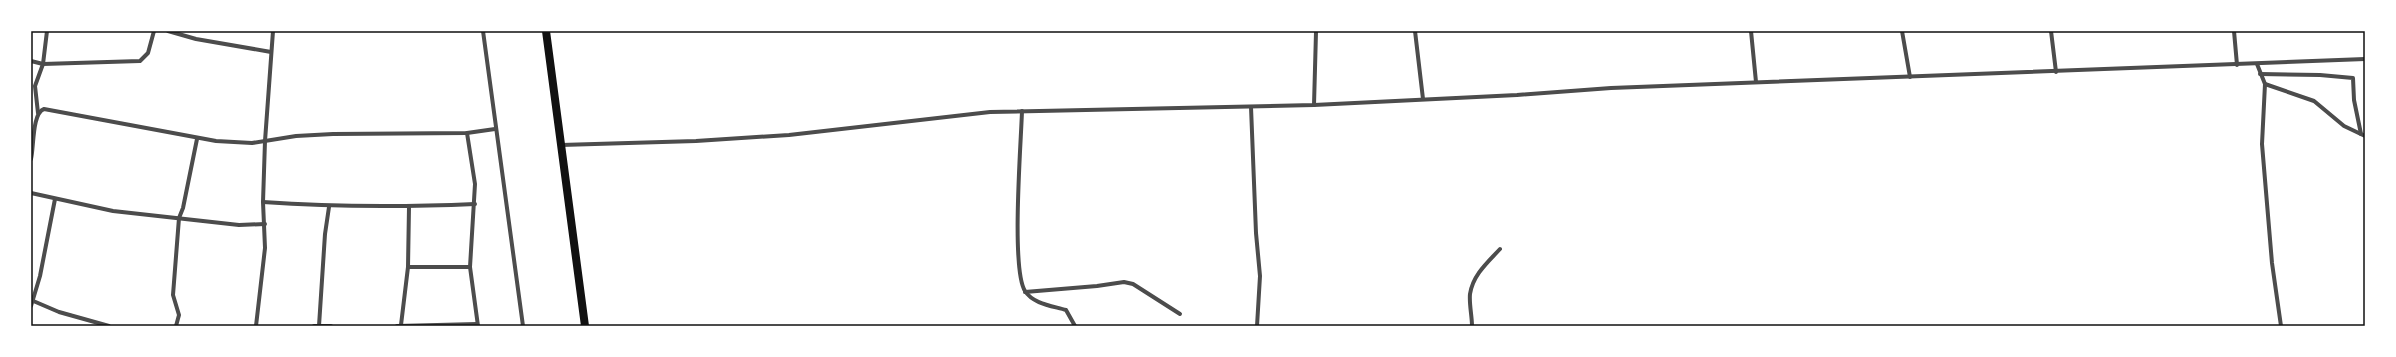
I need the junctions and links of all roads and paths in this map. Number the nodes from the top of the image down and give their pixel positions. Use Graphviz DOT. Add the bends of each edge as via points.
graph roads {
  1 [pos="47,31"];
  2 [pos="154,31"];
  3 [pos="168,31"];
  4 [pos="273,31"];
  5 [pos="483,31"];
  6 [pos="546,31"];
  7 [pos="1415,31"];
  8 [pos="1751,31"];
  9 [pos="1902,31"];
  10 [pos="2051,31"];
  11 [pos="2234,31"];
  12 [pos="1316,32"];
  13 [pos="272,52"];
  14 [pos="2365,59"];
  15 [pos="31,61"];
  16 [pos="43,64"];
  17 [pos="2257,64"];
  18 [pos="2237,65"];
  19 [pos="2056,72"];
  20 [pos="2260,74"];
  21 [pos="1910,77"];
  22 [pos="1756,82"];
  23 [pos="2265,84"];
  24 [pos="1423,99"];
  25 [pos="1314,105"];
  26 [pos="1251,107"];
  27 [pos="1022,111"];
  28 [pos="38,113"];
  29 [pos="495,129"];
  30 [pos="467,133"];
  31 [pos="2363,135"];
  32 [pos="197,139"];
  33 [pos="265,141"];
  34 [pos="562,145"];
  35 [pos="31,159"];
  36 [pos="31,193"];
  37 [pos="55,199"];
  38 [pos="263,202"];
  39 [pos="475,204"];
  40 [pos="330,207"];
  41 [pos="409,207"];
  42 [pos="179,218"];
  43 [pos="266,224"];
  44 [pos="1500,249"];
  45 [pos="408,267"];
  46 [pos="470,267"];
  47 [pos="1025,292"];
  48 [pos="32,301"];
  49 [pos="31,306"];
  50 [pos="1180,314"];
  51 [pos="399,325"];
  52 [pos="478,325"];
  53 [pos="109,326"];
  54 [pos="176,326"];
  55 [pos="256,326"];
  56 [pos="314,326"];
  57 [pos="319,326"];
  58 [pos="331,326"];
  59 [pos="523,326"];
  60 [pos="585,326"];
  61 [pos="1075,326"];
  62 [pos="1257,326"];
  63 [pos="1472,326"];
  64 [pos="2281,326"];
  1 -- 16 [label="street"];
  2 -- 16 [label="street" via="148,53 140,61"];
  3 -- 13 [label="street" via="196,39"];
  4 -- 13 [label="street"];
  5 -- 29 [label="street"];
  6 -- 34 [label="highway"];
  7 -- 24 [label="street"];
  8 -- 22 [label="street"];
  9 -- 21 [label="street"];
  10 -- 19 [label="street"];
  11 -- 18 [label="street"];
  12 -- 25 [label="street"];
  13 -- 33 [label="street"];
  14 -- 17 [label="street"];
  15 -- 16 [label="street"];
  16 -- 28 [label="street" via="35,86"];
  17 -- 18 [label="street"];
  17 -- 20 [label="street"];
  18 -- 19 [label="street"];
  19 -- 21 [label="street"];
  20 -- 23 [label="street"];
  20 -- 31 [label="street" via="2353,78 2354,100"];
  21 -- 22 [label="street"];
  22 -- 24 [label="street"];
  23 -- 31 [label="street" via="2314,101 2344,126"];
  23 -- 64 [label="street" via="2262,144 2272,263"];
  24 -- 25 [label="street"];
  25 -- 26 [label="street"];
  26 -- 27 [label="street"];
  26 -- 62 [label="street" via="1260,276"];
  27 -- 34 [label="street" via="990,112 789,135 696,142"];
  27 -- 47 [label="street" via="1018,260"];
  28 -- 32 [label="street" via="44,109 51,110"];
  28 -- 35 [label="street"];
  29 -- 30 [label="street"];
  29 -- 59 [label="street"];
  30 -- 33 [label="street" via="333,134"];
  30 -- 39 [label="street"];
  32 -- 33 [label="street" via="252,143"];
  32 -- 42 [label="street"];
  33 -- 38 [label="street"];
  34 -- 60 [label="highway"];
  36 -- 37 [label="street"];
  37 -- 42 [label="street" via="112,210"];
  37 -- 48 [label="street" via="40,276"];
  38 -- 40 [label="street"];
  38 -- 43 [label="street"];
  39 -- 41 [label="street"];
  39 -- 46 [label="street"];
  40 -- 41 [label="street"];
  40 -- 57 [label="street" via="325,234"];
  41 -- 45 [label="street"];
  42 -- 43 [label="street" via="239,225"];
  42 -- 54 [label="street" via="173,295 179,315"];
  43 -- 55 [label="street"];
  44 -- 63 [label="street" via="1482,268 1474,282 1470,295"];
  45 -- 46 [label="street"];
  45 -- 51 [label="street"];
  46 -- 52 [label="street"];
  47 -- 50 [label="street" via="1124,282 1133,284"];
  47 -- 61 [label="street" via="1035,300 1066,310"];
  48 -- 49 [label="street"];
  48 -- 53 [label="street" via="59,312"];
  51 -- 52 [label="street"];
  56 -- 57 [label="street"];
  57 -- 58 [label="street"];
}
